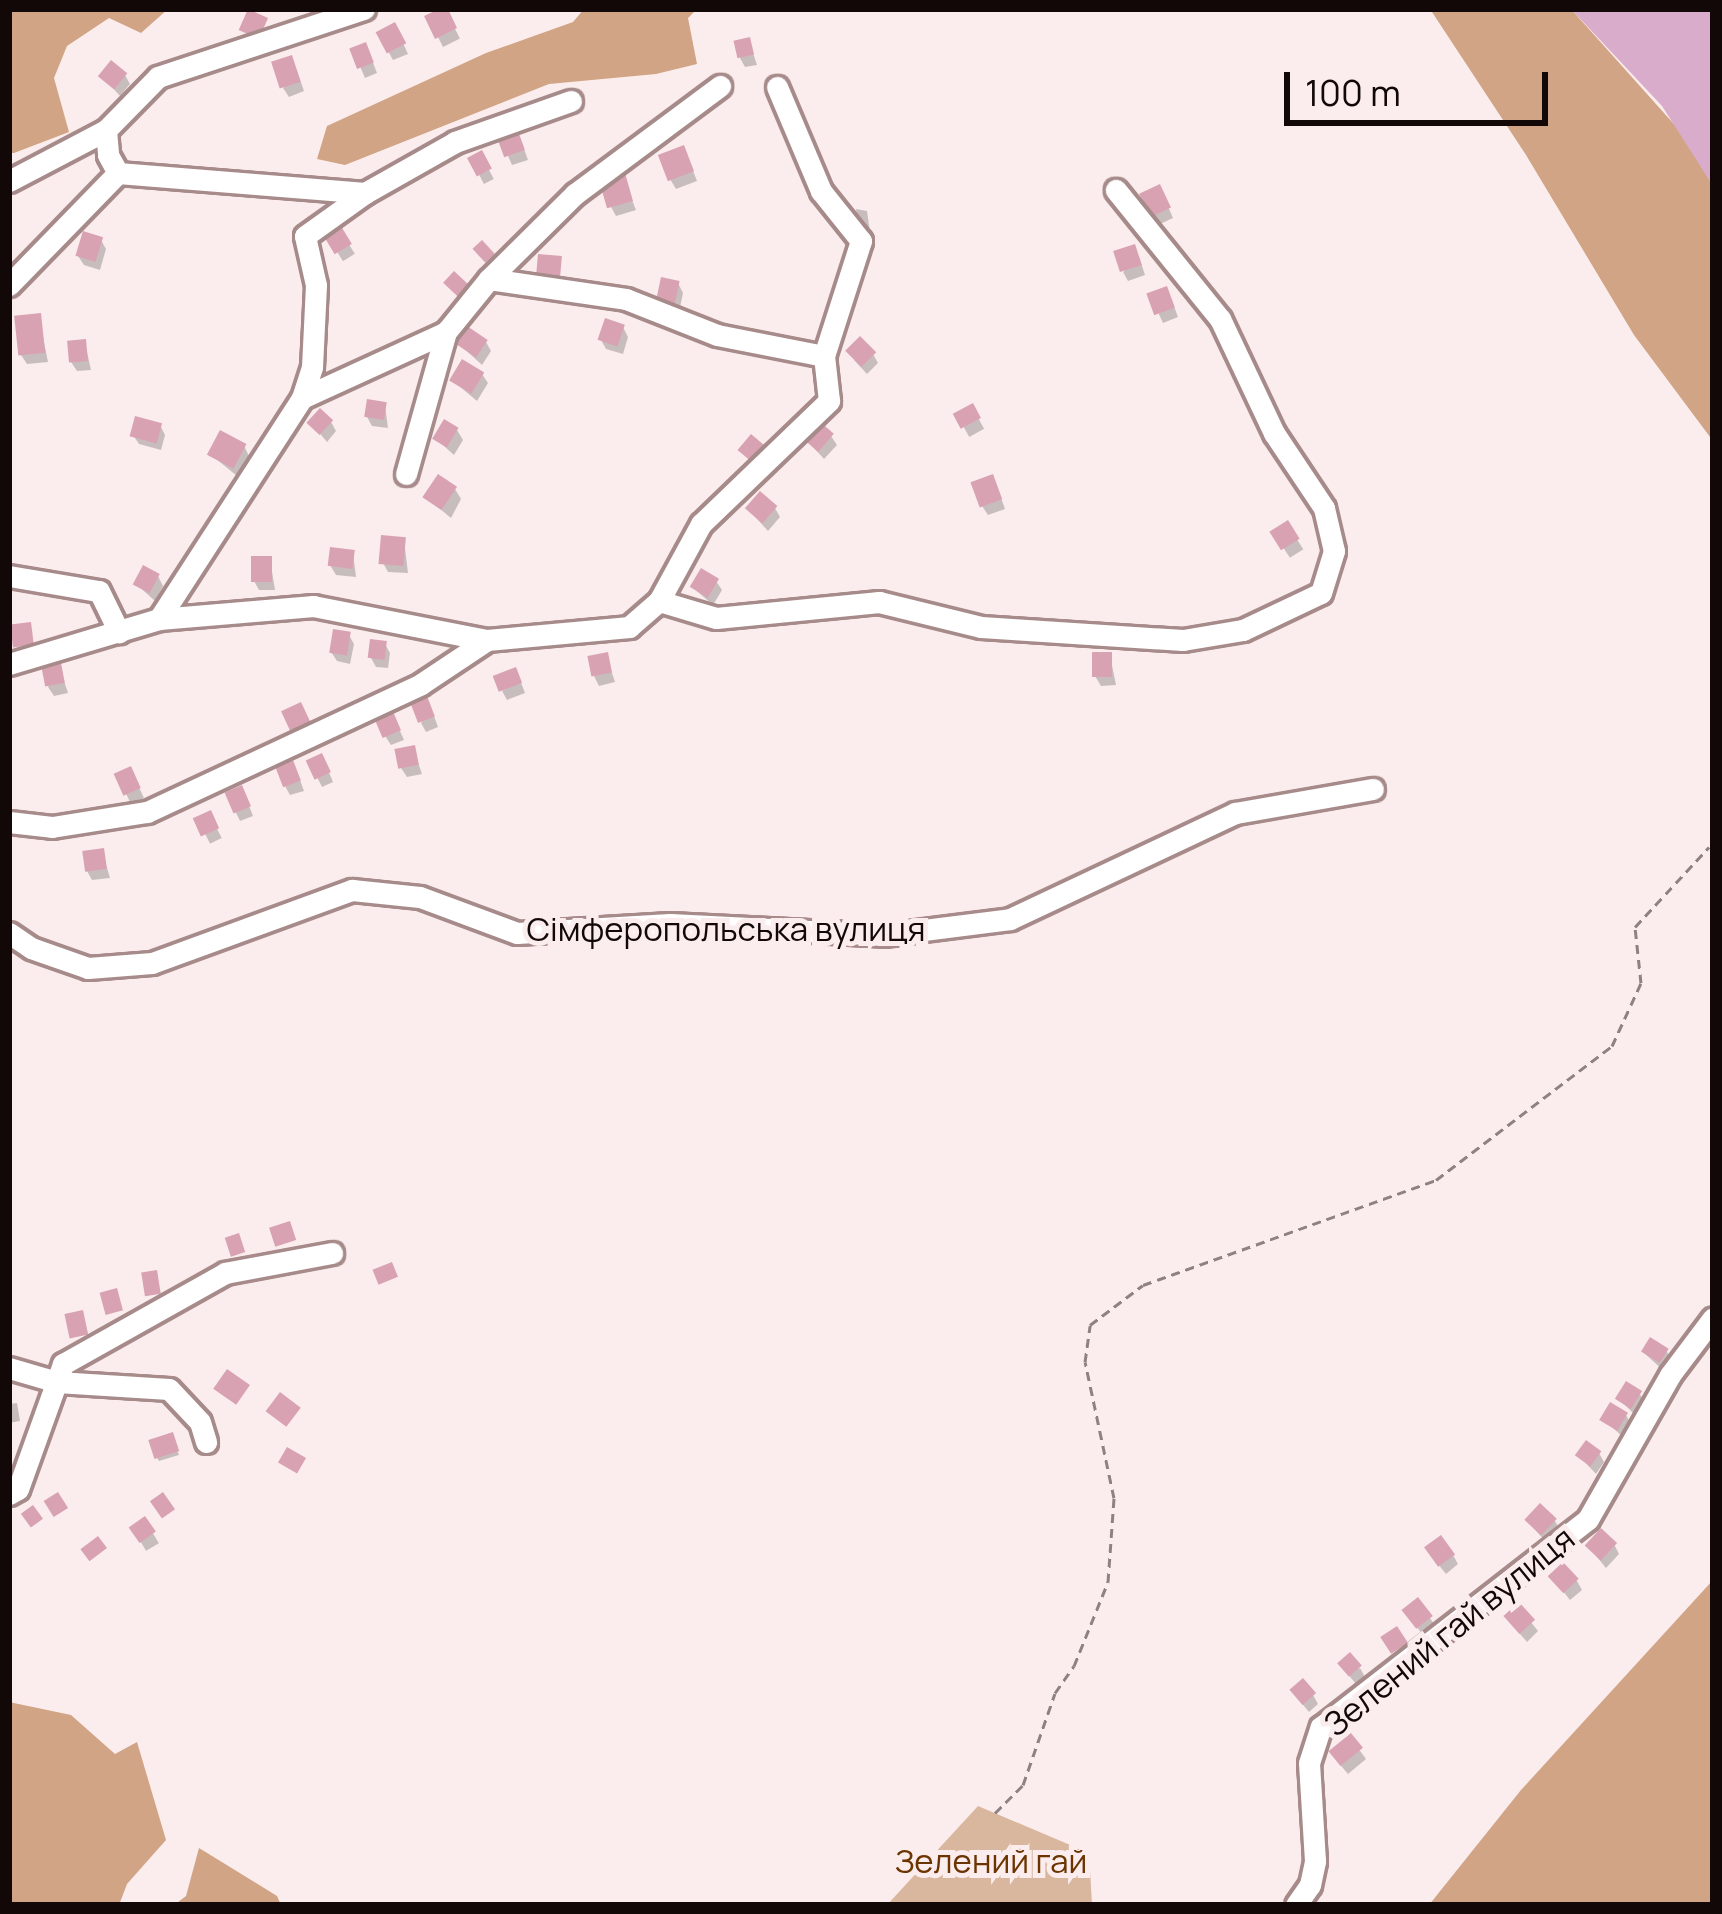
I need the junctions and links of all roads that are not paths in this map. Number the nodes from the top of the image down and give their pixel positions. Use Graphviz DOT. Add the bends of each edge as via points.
graph roads {
  1 [pos="315,9"];
  2 [pos="364,9"];
  3 [pos="290,37"];
  4 [pos="720,86"];
  5 [pos="777,87"];
  6 [pos="571,101"];
  7 [pos="106,130"];
  8 [pos="118,173"];
  9 [pos="9,181"];
  10 [pos="1116,190"];
  11 [pos="365,193"];
  12 [pos="489,279"];
  13 [pos="10,283"];
  14 [pos="446,332"];
  15 [pos="824,356"];
  16 [pos="302,398"];
  17 [pos="406,474"];
  18 [pos="9,576"];
  19 [pos="659,601"];
  20 [pos="159,619"];
  21 [pos="119,632"];
  22 [pos="487,640"];
  23 [pos="9,664"];
  24 [pos="1373,789"];
  25 [pos="9,822"];
  26 [pos="9,933"];
  27 [pos="332,1253"];
  28 [pos="1713,1318"];
  29 [pos="9,1367"];
  30 [pos="57,1382"];
  31 [pos="206,1442"];
  32 [pos="9,1494"];
  33 [pos="1296,1905"];
  1 -- 3 [label="street"];
  2 -- 3 [label="street"];
  3 -- 7 [label="street" via="158,77"];
  4 -- 12 [label="street" via="575,194"];
  5 -- 15 [label="street" via="821,191 861,241"];
  6 -- 11 [label="street" via="455,142"];
  7 -- 8 [label="street"];
  7 -- 9 [label="street"];
  8 -- 11 [label="street"];
  8 -- 13 [label="street"];
  10 -- 19 [label="street" via="1220,319 1274,433 1324,508 1334,551 1321,593 1243,630 1183,640 981,627 879,602 716,618"];
  11 -- 16 [label="street" via="305,236 316,284 312,367"];
  12 -- 14 [label="street"];
  12 -- 15 [label="street" via="626,299 717,335"];
  14 -- 16 [label="street"];
  14 -- 17 [label="street"];
  15 -- 19 [label="street" via="829,401 701,524"];
  16 -- 20 [label="street"];
  18 -- 21 [label="street" via="99,591"];
  19 -- 22 [label="street" via="629,627"];
  20 -- 21 [label="street"];
  20 -- 22 [label="street" via="313,606"];
  21 -- 23 [label="street"];
  22 -- 25 [label="street" via="421,685 147,812 52,827"];
  24 -- 26 [label="street, Сімферопольська вулиця" via="1235,813 1010,919 884,935 670,924 517,933 421,897 352,890 152,963 88,968"];
  27 -- 30 [label="street" via="225,1273 63,1364"];
  28 -- 33 [label="street, Зелений гай вулиця" via="1670,1375 1588,1519 1321,1727 1309,1763 1315,1861"];
  29 -- 30 [label="street"];
  30 -- 31 [label="street" via="169,1389 200,1422"];
  30 -- 32 [label="street" via="18,1489"];
}
